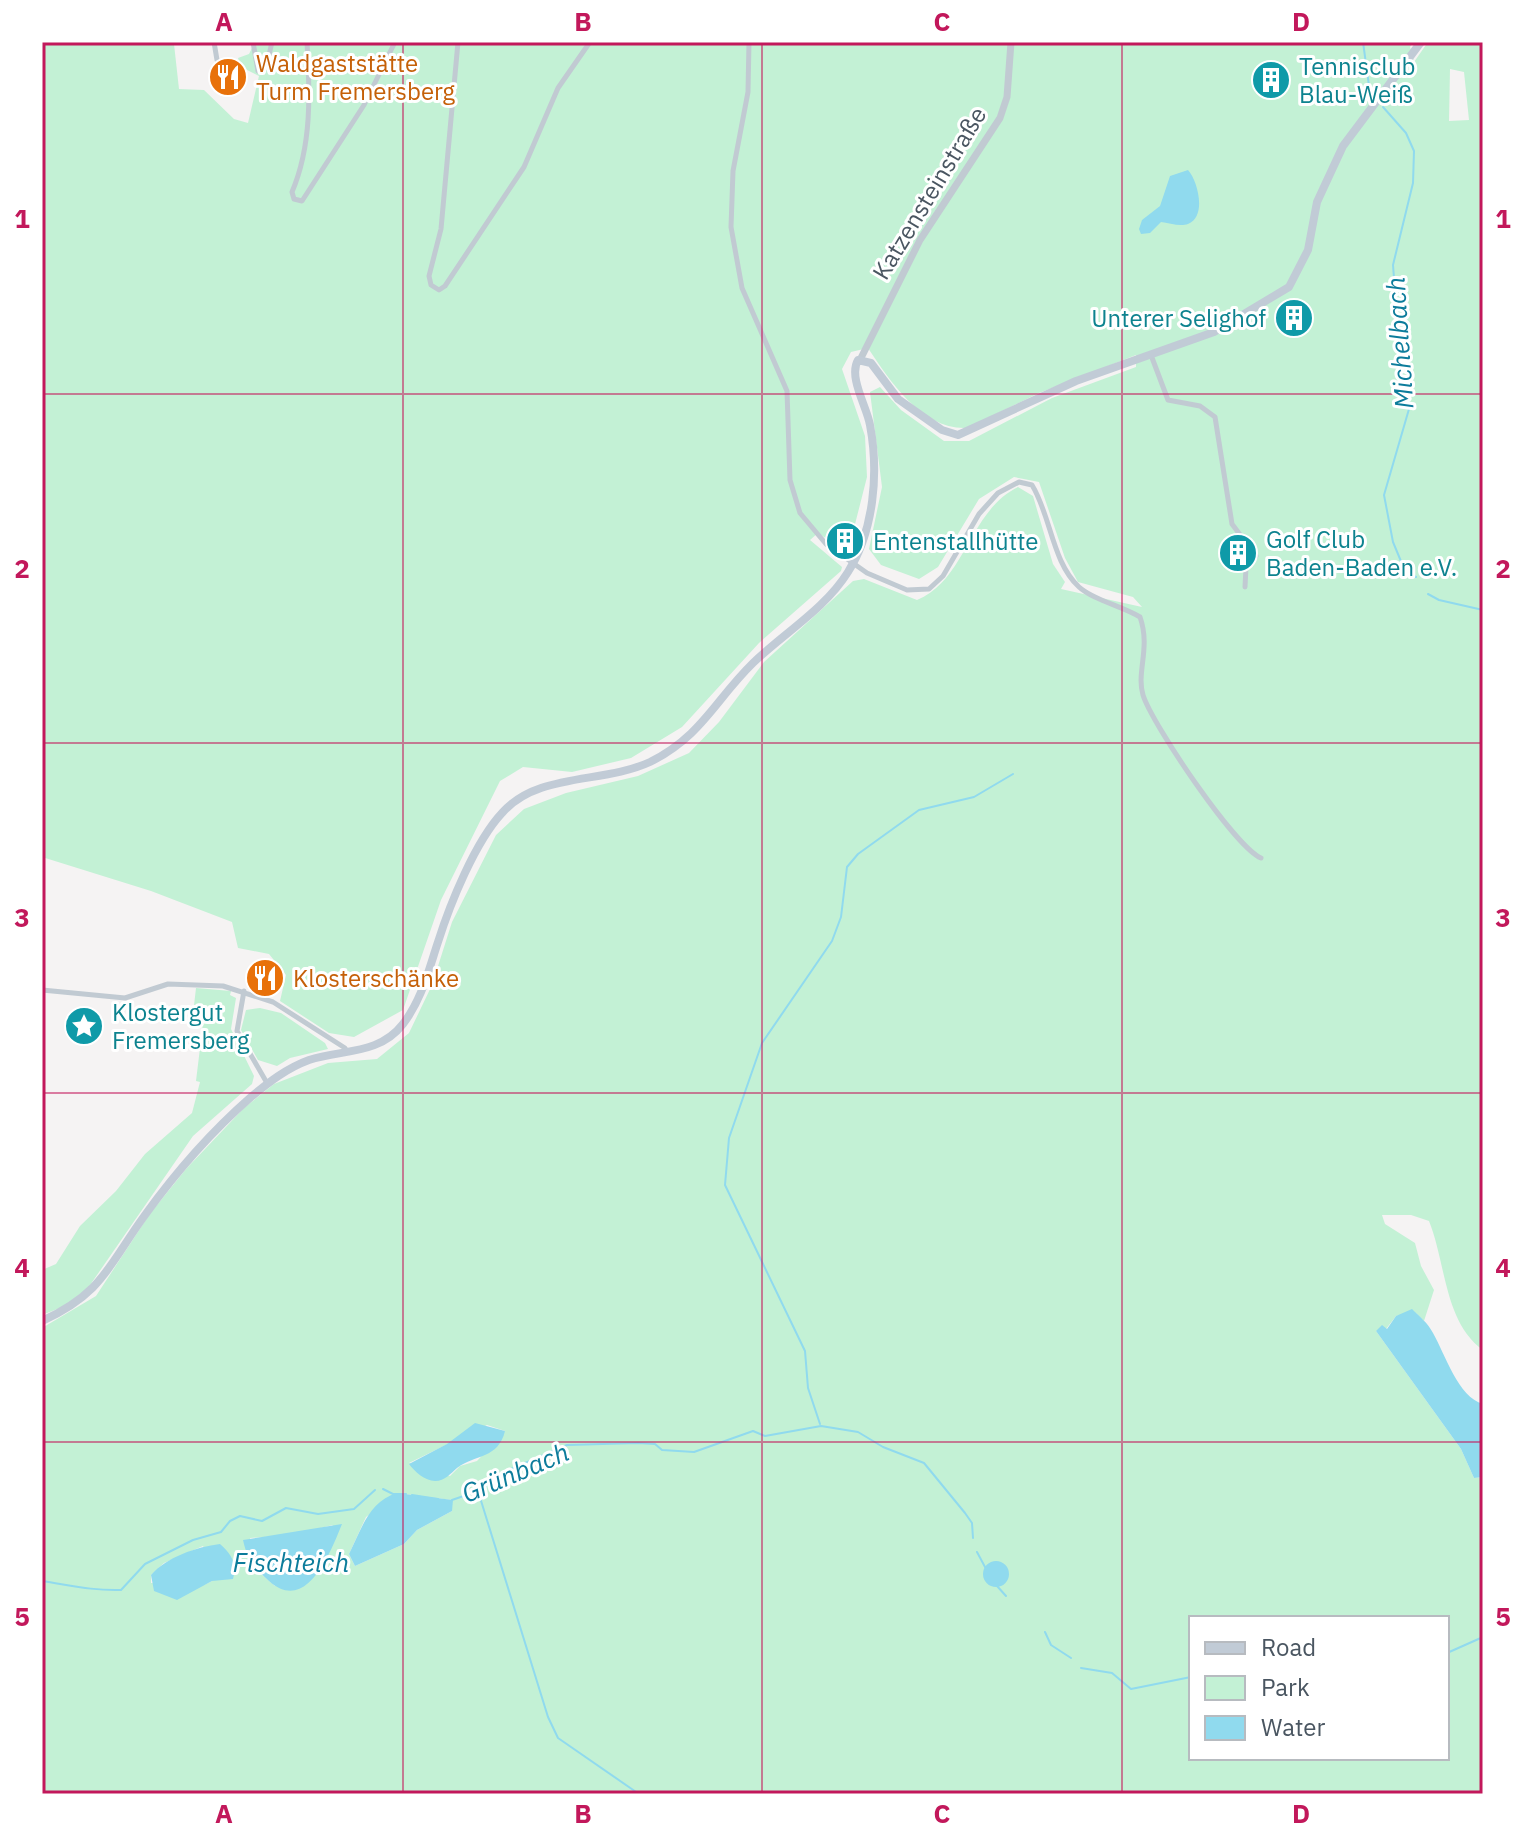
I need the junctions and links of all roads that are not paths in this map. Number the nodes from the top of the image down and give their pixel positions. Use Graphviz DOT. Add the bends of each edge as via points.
graph roads {
  1 [pos="214,42"];
  2 [pos="253,42"];
  3 [pos="272,42"];
  4 [pos="307,42"];
  5 [pos="395,42"];
  6 [pos="458,42"];
  7 [pos="590,42"];
  8 [pos="749,42"];
  9 [pos="1011,42"];
  10 [pos="1421,42"];
  11 [pos="217,60"];
  12 [pos="1151,354"];
  13 [pos="861,358"];
  14 [pos="853,563"];
  15 [pos="1245,587"];
  16 [pos="1261,858"];
  17 [pos="42,990"];
  18 [pos="244,991"];
  19 [pos="347,1053"];
  20 [pos="267,1083"];
  21 [pos="42,1321"];
  1 -- 11 [label="street"];
  2 -- 3 [label="street" via="258,71 266,68"];
  4 -- 5 [label="street" via="308,135 292,192 302,201 364,105"];
  6 -- 7 [label="street" via="441,229 429,276 439,290 524,167 558,88"];
  8 -- 14 [label="street" via="748,92 731,191 735,256 742,288 787,391 790,480 800,513 816,535"];
  9 -- 13 [label="street, Katzensteinstraße" via="1000,118 920,240"];
  10 -- 12 [label="main road" via="1343,146 1317,202 1308,250 1289,287 1214,332"];
  12 -- 13 [label="main road" via="1076,381 958,435 898,399 871,363"];
  12 -- 15 [label="street" via="1168,400 1200,406 1215,417 1232,524 1256,556 1246,567"];
  13 -- 14 [label="main road" via="855,375 875,462 871,507"];
  14 -- 16 [label="street" via="907,590 929,589 998,493 1019,482 1032,485 1062,564 1079,587 1140,617 1147,647 1142,691 1153,720 1205,796"];
  14 -- 19 [label="main road" via="837,588 749,667 681,743 614,775 545,787 502,813 439,937 419,1002 392,1036"];
  17 -- 18 [label="street" via="125,998 180,983"];
  18 -- 19 [label="street" via="296,1015"];
  18 -- 20 [label="street" via="237,1031"];
  19 -- 20 [label="main road" via="301,1063"];
  20 -- 21 [label="main road" via="184,1165 94,1290"];
}
